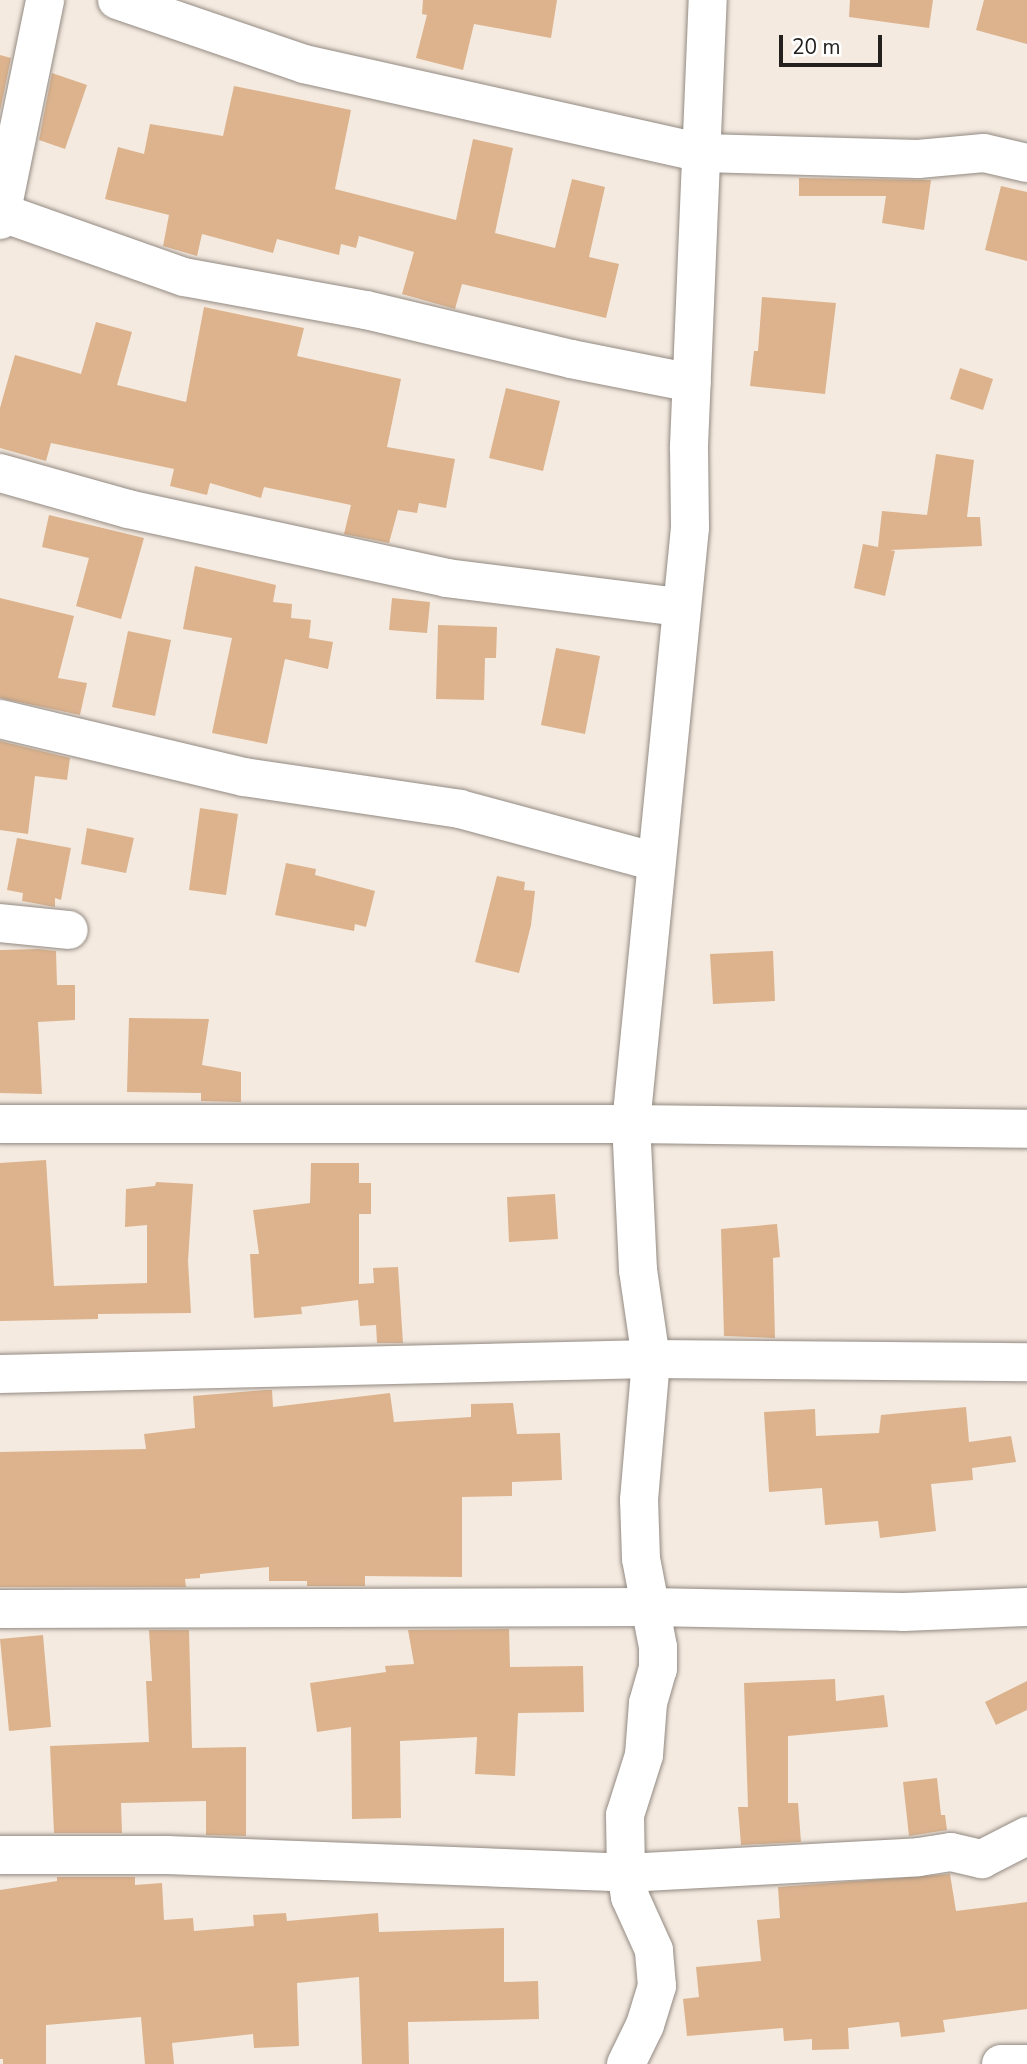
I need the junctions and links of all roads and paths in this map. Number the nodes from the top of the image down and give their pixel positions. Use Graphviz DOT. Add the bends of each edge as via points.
graph roads {
  1 [pos="45,0"];
  2 [pos="117,0"];
  3 [pos="708,0"];
  4 [pos="702,153"];
  5 [pos="1027,163"];
  6 [pos="1,215"];
  7 [pos="692,383"];
  8 [pos="0,474"];
  9 [pos="680,607"];
  10 [pos="0,719"];
  11 [pos="656,862"];
  12 [pos="0,923"];
  13 [pos="69,930"];
  14 [pos="0,1124"];
  15 [pos="631,1124"];
  16 [pos="1027,1129"];
  17 [pos="651,1359"];
  18 [pos="1027,1362"];
  19 [pos="0,1374"];
  20 [pos="649,1607"];
  21 [pos="1027,1607"];
  22 [pos="0,1609"];
  23 [pos="1027,1836"];
  24 [pos="0,1855"];
  25 [pos="626,1873"];
  26 [pos="626,2064"];
  27 [pos="1000,2064"];
  28 [pos="1027,2064"];
  1 -- 6 [label="street"];
  2 -- 4 [label="street" via="304,64"];
  3 -- 4 [label="street"];
  4 -- 5 [label="street" via="918,159 984,153"];
  4 -- 7 [label="street"];
  6 -- 7 [label="street" via="184,278 366,310"];
  7 -- 9 [label="street" via="690,528"];
  8 -- 9 [label="street" via="128,509 446,578"];
  9 -- 11 [label="street"];
  10 -- 11 [label="street" via="244,777 460,809"];
  11 -- 15 [label="street"];
  12 -- 13 [label="street"];
  14 -- 15 [label="street"];
  15 -- 16 [label="street"];
  15 -- 17 [label="street" via="638,1270"];
  17 -- 18 [label="street"];
  17 -- 19 [label="street"];
  17 -- 20 [label="street" via="639,1500 640,1559"];
  20 -- 21 [label="street" via="903,1612"];
  20 -- 22 [label="street"];
  20 -- 25 [label="street" via="658,1669 648,1703 644,1755 625,1815"];
  23 -- 25 [label="street" via="982,1859 951,1852"];
  24 -- 25 [label="street" via="167,1855"];
  25 -- 26 [label="street" via="630,1897 654,1950 657,1986"];
  27 -- 28 [label="street"];
}
